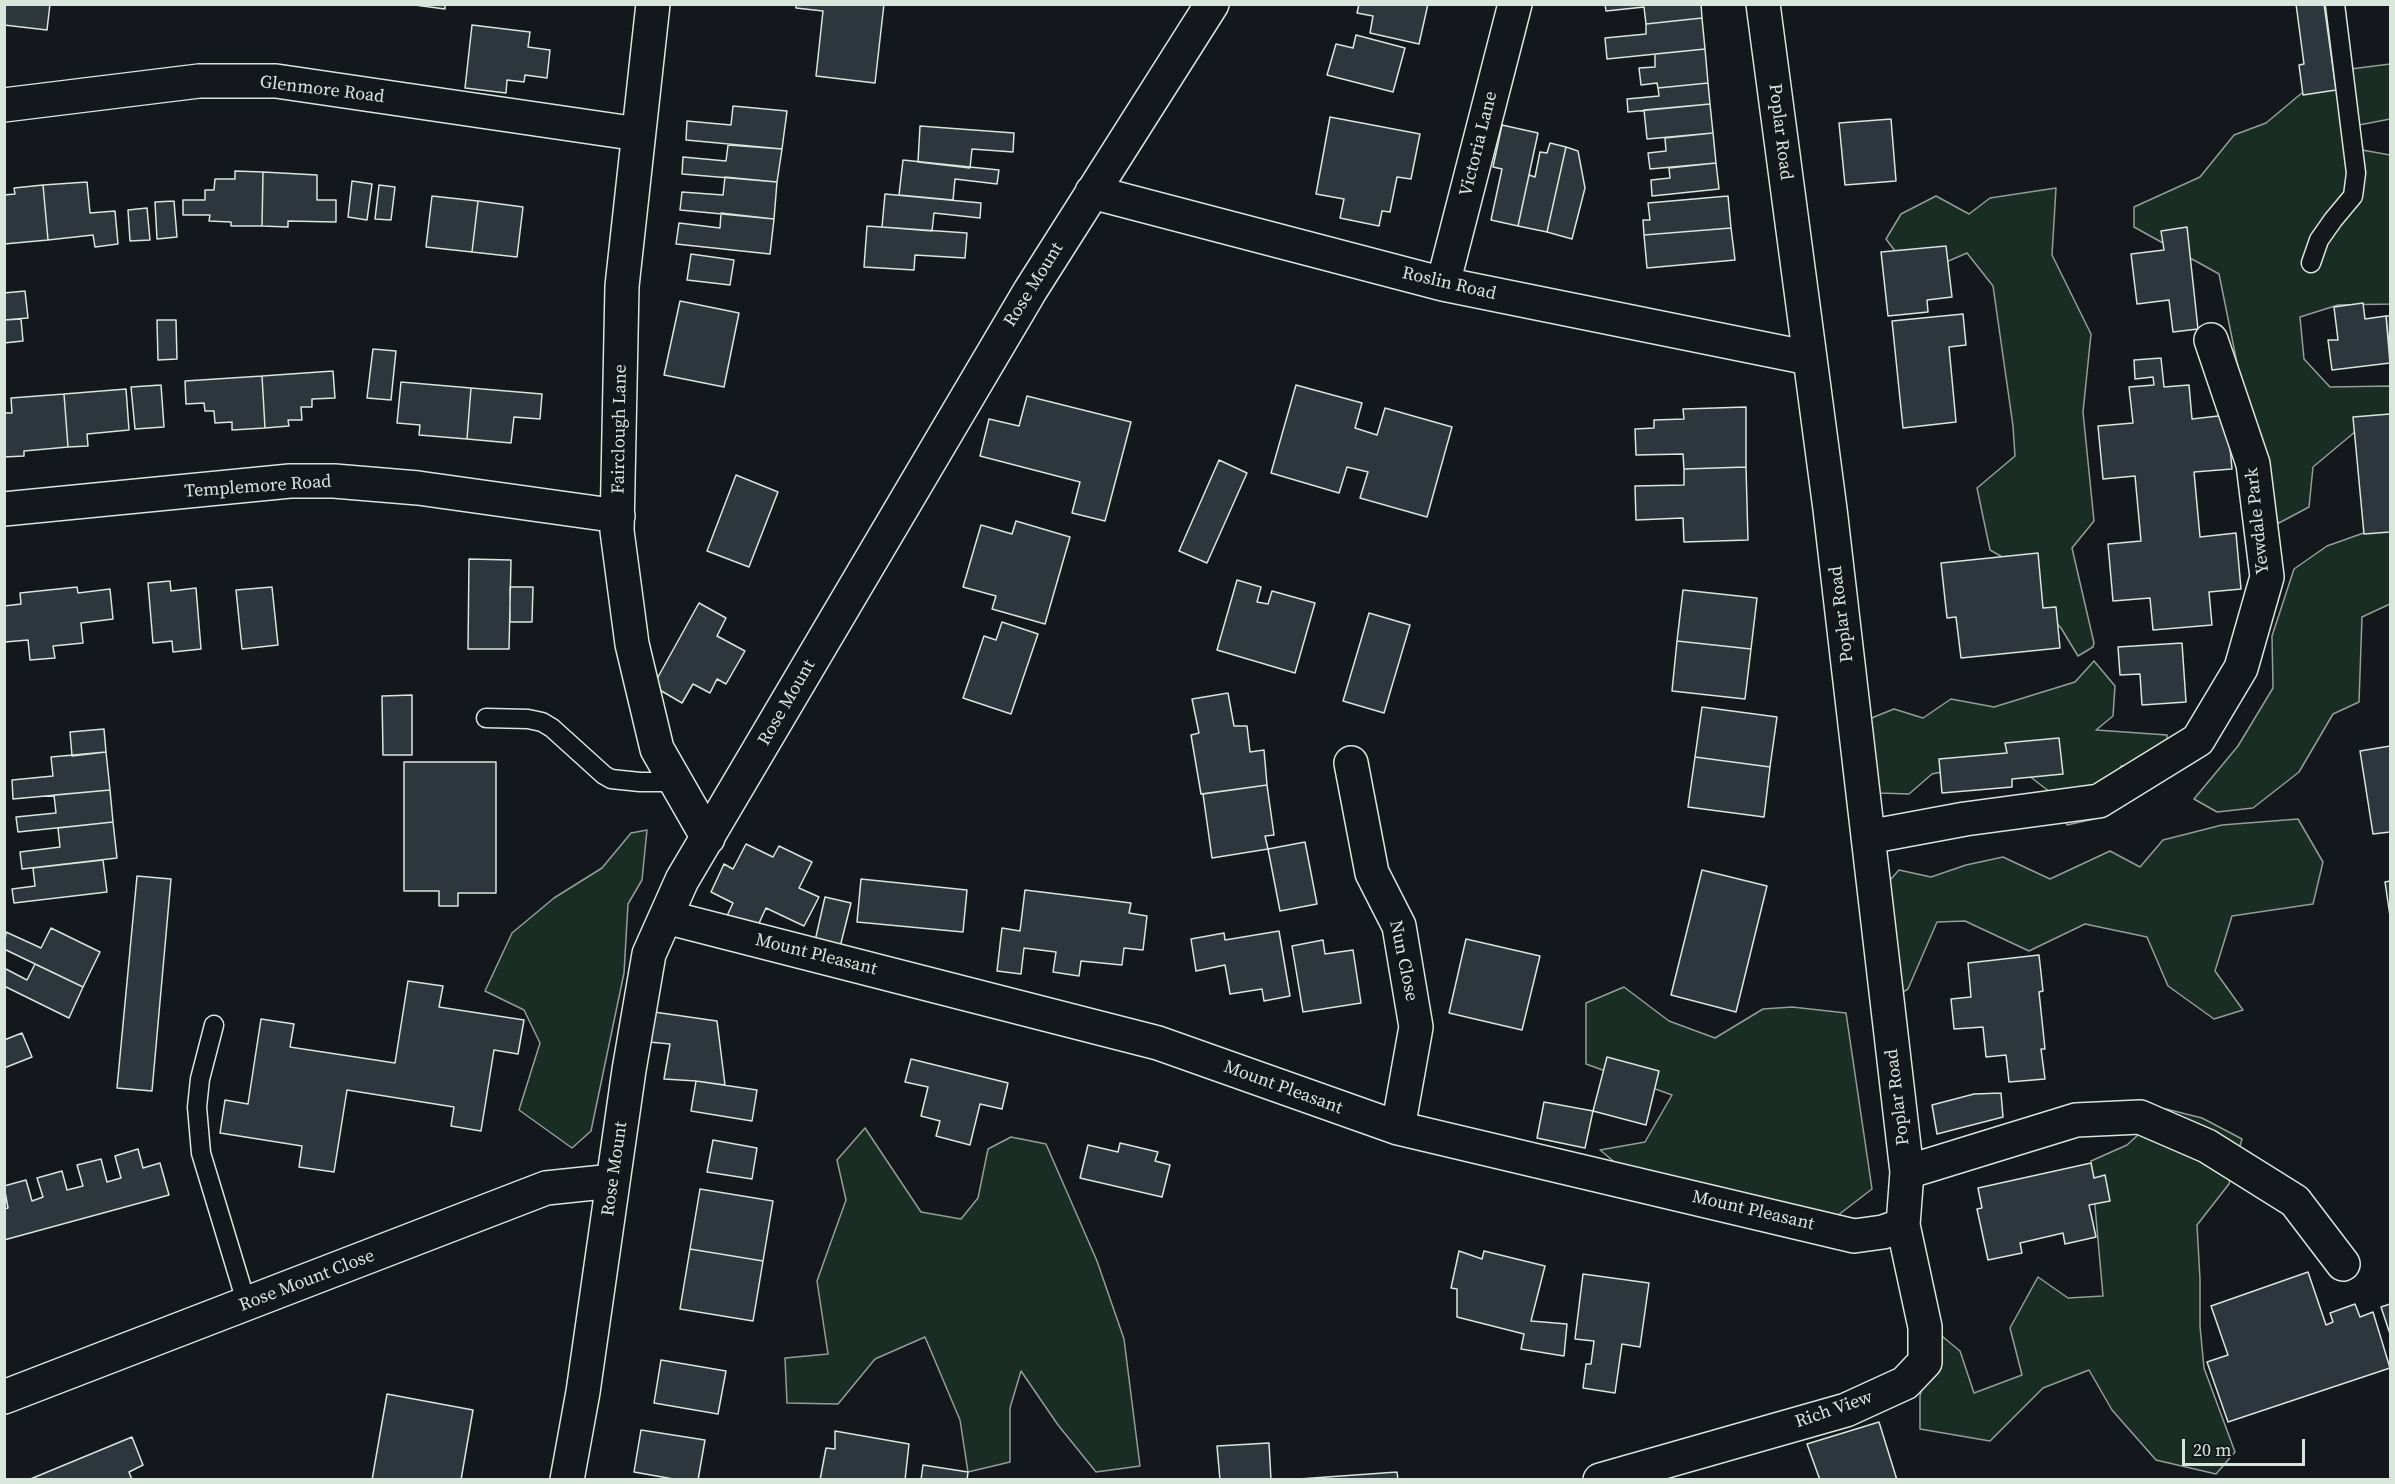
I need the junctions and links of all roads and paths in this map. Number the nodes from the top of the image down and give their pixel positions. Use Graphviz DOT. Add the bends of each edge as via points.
graph roads {
  1 [pos="653,4"];
  2 [pos="1212,4"];
  3 [pos="1515,4"];
  4 [pos="1763,4"];
  5 [pos="2335,4"];
  6 [pos="4,105"];
  7 [pos="638,134"];
  8 [pos="1092,192"];
  9 [pos="2311,263"];
  10 [pos="1443,284"];
  11 [pos="2211,340"];
  12 [pos="1809,358"];
  13 [pos="4,509"];
  14 [pos="618,516"];
  15 [pos="486,718"];
  16 [pos="1351,763"];
  17 [pos="675,782"];
  18 [pos="1868,837"];
  19 [pos="708,838"];
  20 [pos="666,917"];
  21 [pos="214,1025"];
  22 [pos="1398,1128"];
  23 [pos="1907,1172"];
  24 [pos="613,1181"];
  25 [pos="1903,1225"];
  26 [pos="2343,1264"];
  27 [pos="247,1305"];
  28 [pos="4,1397"];
  29 [pos="567,1479"];
  30 [pos="1600,1479"];
  1 -- 7 [label="street, Fairclough Lane"];
  2 -- 8 [label="street, Rose Mount"];
  3 -- 10 [label="street, Victoria Lane"];
  4 -- 12 [label="street, Poplar Road"];
  5 -- 9 [label="lane" via="2356,172 2354,196 2319,240"];
  6 -- 7 [label="street, Glenmore Road" via="199,81 276,81"];
  7 -- 14 [label="street, Fairclough Lane" via="622,286"];
  8 -- 10 [label="street, Roslin Road"];
  8 -- 19 [label="street, Rose Mount"];
  10 -- 12 [label="street, Roslin Road"];
  11 -- 18 [label="street, Yewdale Park" via="2253,464 2266,577 2241,668 2198,740 2099,801"];
  12 -- 18 [label="street, Poplar Road"];
  13 -- 14 [label="street, Templemore Road" via="290,481 334,481 418,488"];
  14 -- 17 [label="street, Fairclough Lane" via="632,644 657,749"];
  15 -- 17 [label="lane" via="542,722 611,779"];
  16 -- 22 [label="street, Nun Close" via="1372,873 1399,926 1416,1027"];
  17 -- 19 [label="street, Fairclough Lane"];
  18 -- 23 [label="street, Poplar Road"];
  19 -- 20 [label="street, Rose Mount" via="682,880"];
  20 -- 22 [label="street, Mount Pleasant" via="1158,1043"];
  20 -- 24 [label="street, Rose Mount" via="649,954"];
  21 -- 27 [label="lane" via="196,1107 201,1153"];
  22 -- 25 [label="street, Mount Pleasant" via="1854,1236"];
  23 -- 25 [label="street, Poplar Road"];
  23 -- 26 [label="street" via="2076,1120 2140,1118 2207,1146 2295,1201"];
  24 -- 27 [label="street, Rose Mount Close" via="546,1188"];
  24 -- 29 [label="street, Rose Mount"];
  25 -- 30 [label="street, Rich View" via="1925,1327 1925,1362 1905,1383 1845,1410"];
  27 -- 28 [label="street, Rose Mount Close"];
}
